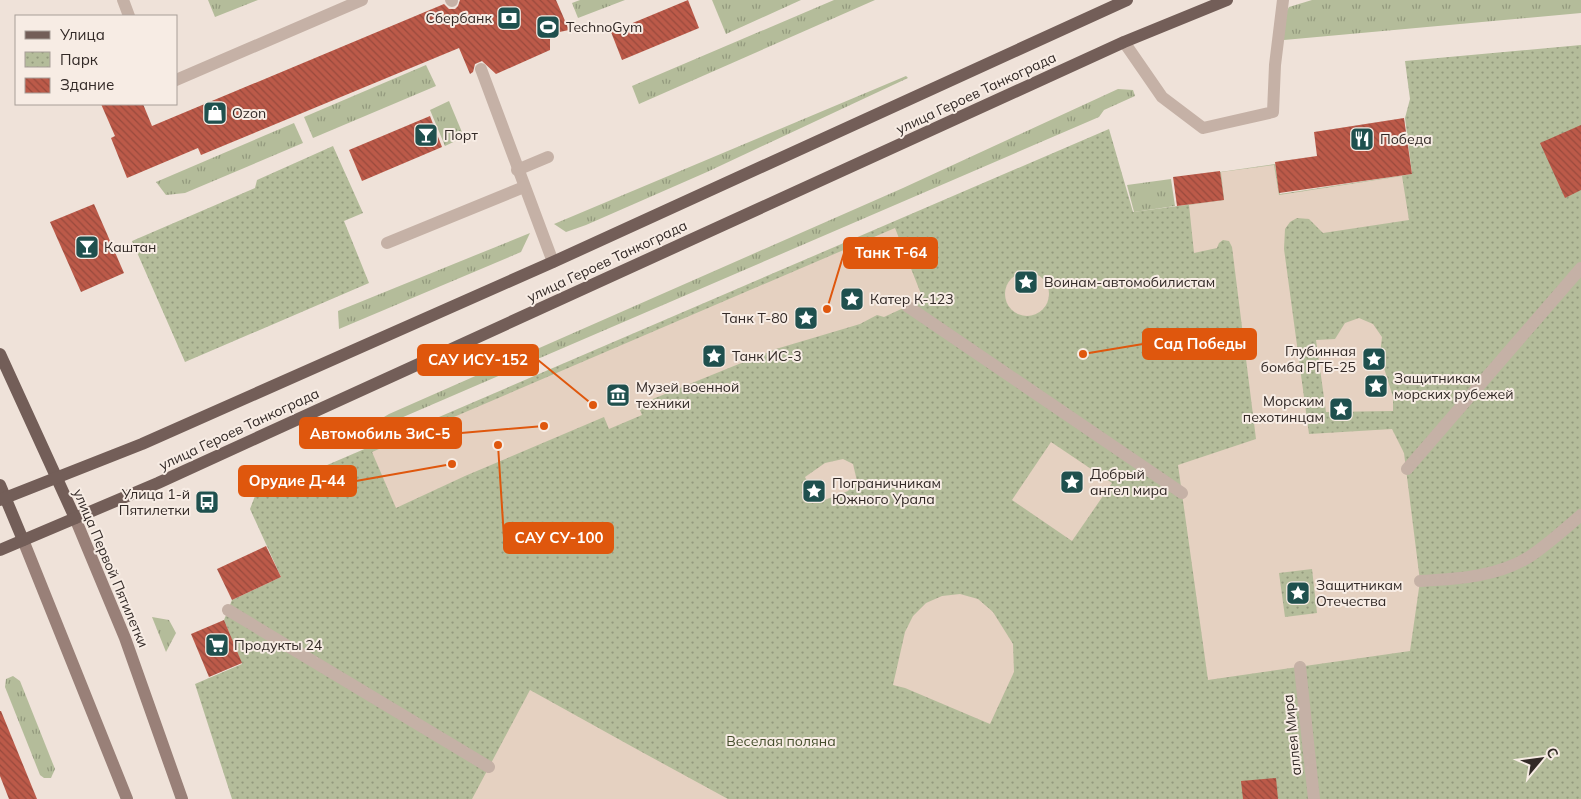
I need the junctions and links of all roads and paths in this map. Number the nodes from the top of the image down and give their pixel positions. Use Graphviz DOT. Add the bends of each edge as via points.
graph roads {
  1 [pos="123,0"];
  2 [pos="362,0"];
  3 [pos="1127,0"];
  4 [pos="1226,0"];
  5 [pos="1283,0"];
  6 [pos="129,15"];
  7 [pos="1124,42"];
  8 [pos="481,69"];
  9 [pos="178,79"];
  10 [pos="548,157"];
  11 [pos="517,170"];
  12 [pos="524,187"];
  13 [pos="387,243"];
  14 [pos="553,262"];
  15 [pos="1581,268"];
  16 [pos="907,306"];
  17 [pos="0,354"];
  18 [pos="1407,469"];
  19 [pos="56,478"];
  20 [pos="0,485"];
  21 [pos="1182,493"];
  22 [pos="3,499"];
  23 [pos="1581,516"];
  24 [pos="75,518"];
  25 [pos="23,540"];
  26 [pos="0,550"];
  27 [pos="1420,581"];
  28 [pos="228,610"];
  29 [pos="1300,667"];
  30 [pos="489,768"];
  31 [pos="128,799"];
  32 [pos="182,799"];
  33 [pos="1314,799"];
  1 -- 6 [label="street"];
  2 -- 9 [label="street"];
  3 -- 14 [label="main road, улица Героев Танкограда"];
  4 -- 7 [label="main road, улица Героев Танкограда"];
  5 -- 7 [label="street" via="1273,112 1203,128 1162,97"];
  7 -- 24 [label="main road, улица Героев Танкограда"];
  8 -- 11 [label="street"];
  10 -- 11 [label="street"];
  11 -- 12 [label="street"];
  12 -- 13 [label="street"];
  12 -- 14 [label="street"];
  14 -- 19 [label="main road, улица Героев Танкограда" via="142,444"];
  15 -- 18 [label="street"];
  16 -- 21 [label="street"];
  17 -- 19 [label="main road, улица Первой Пятилетки"];
  19 -- 22 [label="main road, улица Героев Танкограда"];
  19 -- 24 [label="main road, улица Первой Пятилетки"];
  20 -- 22 [label="main road"];
  22 -- 25 [label="main road"];
  23 -- 27 [label="street" via="1531,556 1494,572"];
  24 -- 25 [label="main road, улица Героев Танкограда"];
  24 -- 32 [label="main road, улица Первой Пятилетки" via="125,638"];
  25 -- 26 [label="main road, улица Героев Танкограда"];
  25 -- 31 [label="main road"];
  28 -- 30 [label="street"];
  29 -- 33 [label="street, аллея Мира"];
}
